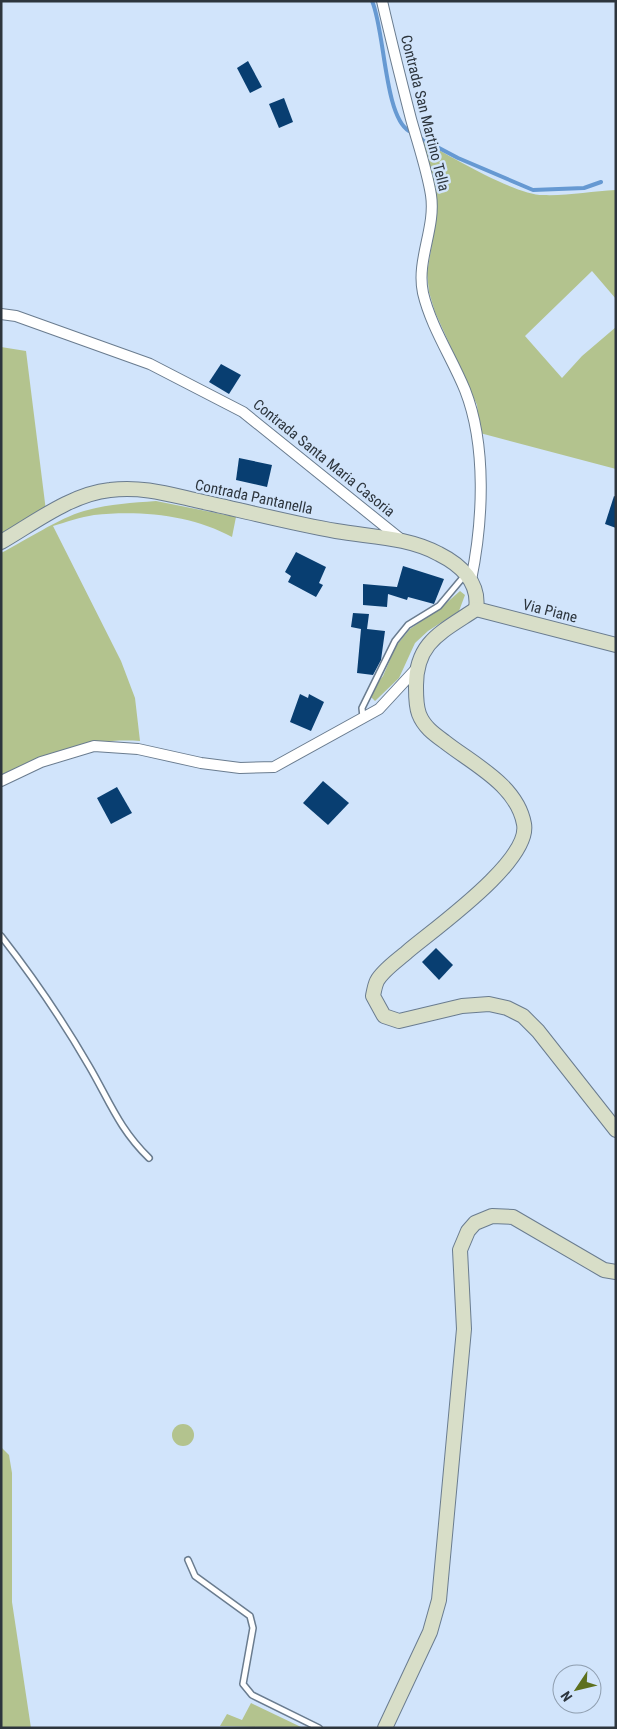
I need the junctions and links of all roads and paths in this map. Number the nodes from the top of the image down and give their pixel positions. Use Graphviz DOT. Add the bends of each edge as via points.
graph roads {
  1 [pos="382,1"];
  2 [pos="1,314"];
  3 [pos="404,541"];
  4 [pos="1,542"];
  5 [pos="468,577"];
  6 [pos="476,609"];
  7 [pos="616,645"];
  8 [pos="416,670"];
  9 [pos="363,720"];
  10 [pos="1,781"];
  11 [pos="1,936"];
  12 [pos="616,1130"];
  13 [pos="149,1158"];
  14 [pos="616,1272"];
  15 [pos="188,1560"];
  16 [pos="319,1728"];
  17 [pos="385,1728"];
  1 -- 5 [label="street, Contrada San Martino Tella" via="432,197 421,269 423,292 474,415 480,505 476,552"];
  2 -- 3 [label="street, Contrada Santa Maria Casoria" via="16,316 150,364 243,412"];
  3 -- 4 [label="street, Contrada Pantanella" via="335,531 144,488 108,490 72,501"];
  3 -- 5 [label="street, Contrada Pantanella" via="437,552"];
  5 -- 6 [label="street" via="478,596"];
  5 -- 9 [label="lane" via="439,606 408,625 395,641 362,708"];
  6 -- 7 [label="street, Via Piane"];
  6 -- 8 [label="street" via="426,647"];
  8 -- 9 [label="street" via="379,710"];
  8 -- 12 [label="street" via="416,703 424,723 506,788 518,807 524,826 522,844 511,862 492,881 393,963 377,981 373,996 384,1016 399,1021 462,1006 489,1004 523,1016"];
  9 -- 10 [label="street" via="274,767 240,768 138,749 94,746 41,762"];
  11 -- 13 [label="lane" via="88,1064 125,1133"];
  14 -- 17 [label="street" via="604,1270 513,1217 492,1216 475,1223 468,1231 460,1250 464,1328 439,1600 430,1632"];
  15 -- 16 [label="lane" via="195,1576 250,1616 253,1628 243,1684 252,1695"];
}
